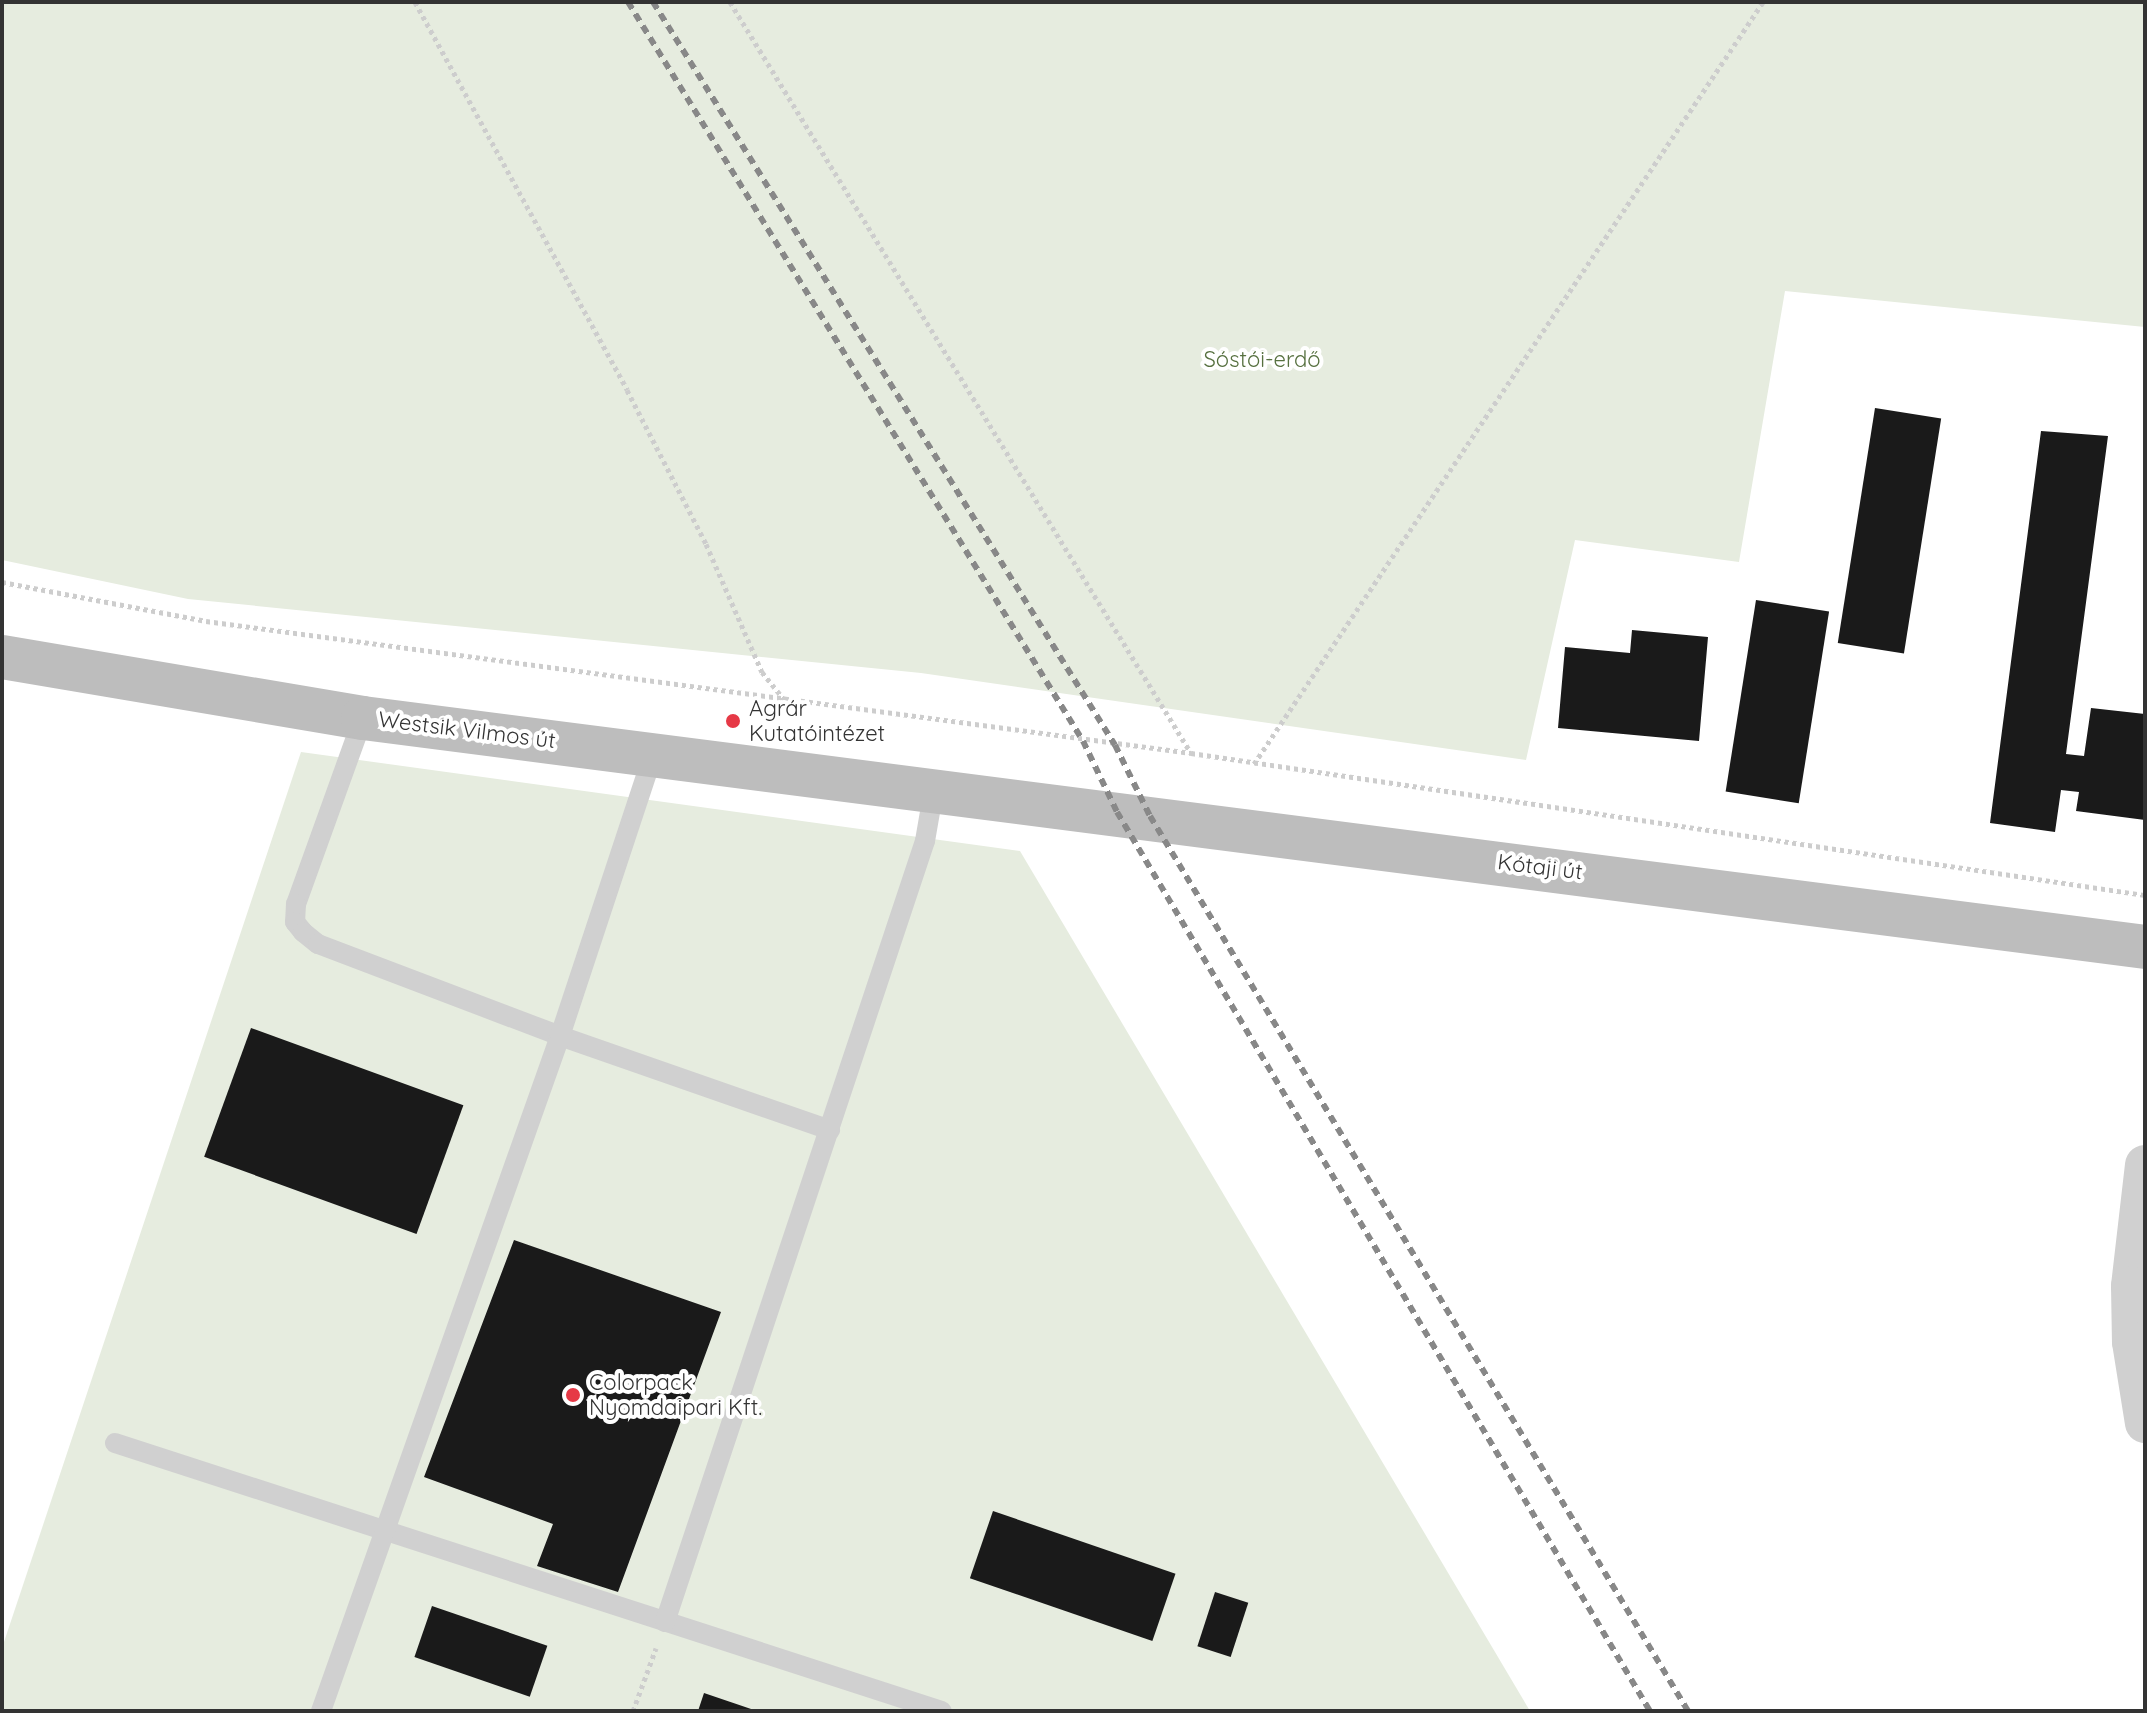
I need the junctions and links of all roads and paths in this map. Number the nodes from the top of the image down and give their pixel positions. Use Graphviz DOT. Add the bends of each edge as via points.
graph roads {
  1 [pos="415,2"];
  2 [pos="730,2"];
  3 [pos="1763,2"];
  4 [pos="2,582"];
  5 [pos="2,657"];
  6 [pos="785,700"];
  7 [pos="363,718"];
  8 [pos="654,752"];
  9 [pos="1191,753"];
  10 [pos="1254,764"];
  11 [pos="935,788"];
  12 [pos="2145,895"];
  13 [pos="2145,947"];
  14 [pos="560,1036"];
  15 [pos="830,1130"];
  16 [pos="2145,1165"];
  17 [pos="2145,1423"];
  18 [pos="115,1443"];
  19 [pos="382,1532"];
  20 [pos="665,1622"];
  21 [pos="321,1711"];
  22 [pos="633,1711"];
  23 [pos="942,1711"];
  1 -- 6 [label="path" via="627,390 706,544 762,672"];
  2 -- 9 [label="path"];
  3 -- 10 [label="path"];
  4 -- 6 [label="path" via="206,621"];
  5 -- 7 [label="main road, Westsik Vilmos út"];
  6 -- 9 [label="path"];
  7 -- 8 [label="main road, Westsik Vilmos út"];
  7 -- 14 [label="lane" via="296,904 295,922 318,944"];
  8 -- 11 [label="main road, Westsik Vilmos út"];
  8 -- 14 [label="lane"];
  9 -- 10 [label="path"];
  10 -- 12 [label="path"];
  11 -- 13 [label="main road, Kótaji út"];
  11 -- 15 [label="lane" via="925,841"];
  14 -- 15 [label="lane"];
  14 -- 19 [label="lane"];
  15 -- 20 [label="lane"];
  16 -- 17 [label="street" via="2131,1286 2132,1342"];
  18 -- 19 [label="lane"];
  19 -- 20 [label="lane"];
  19 -- 21 [label="lane"];
  20 -- 22 [label="path"];
  20 -- 23 [label="lane"];
}
